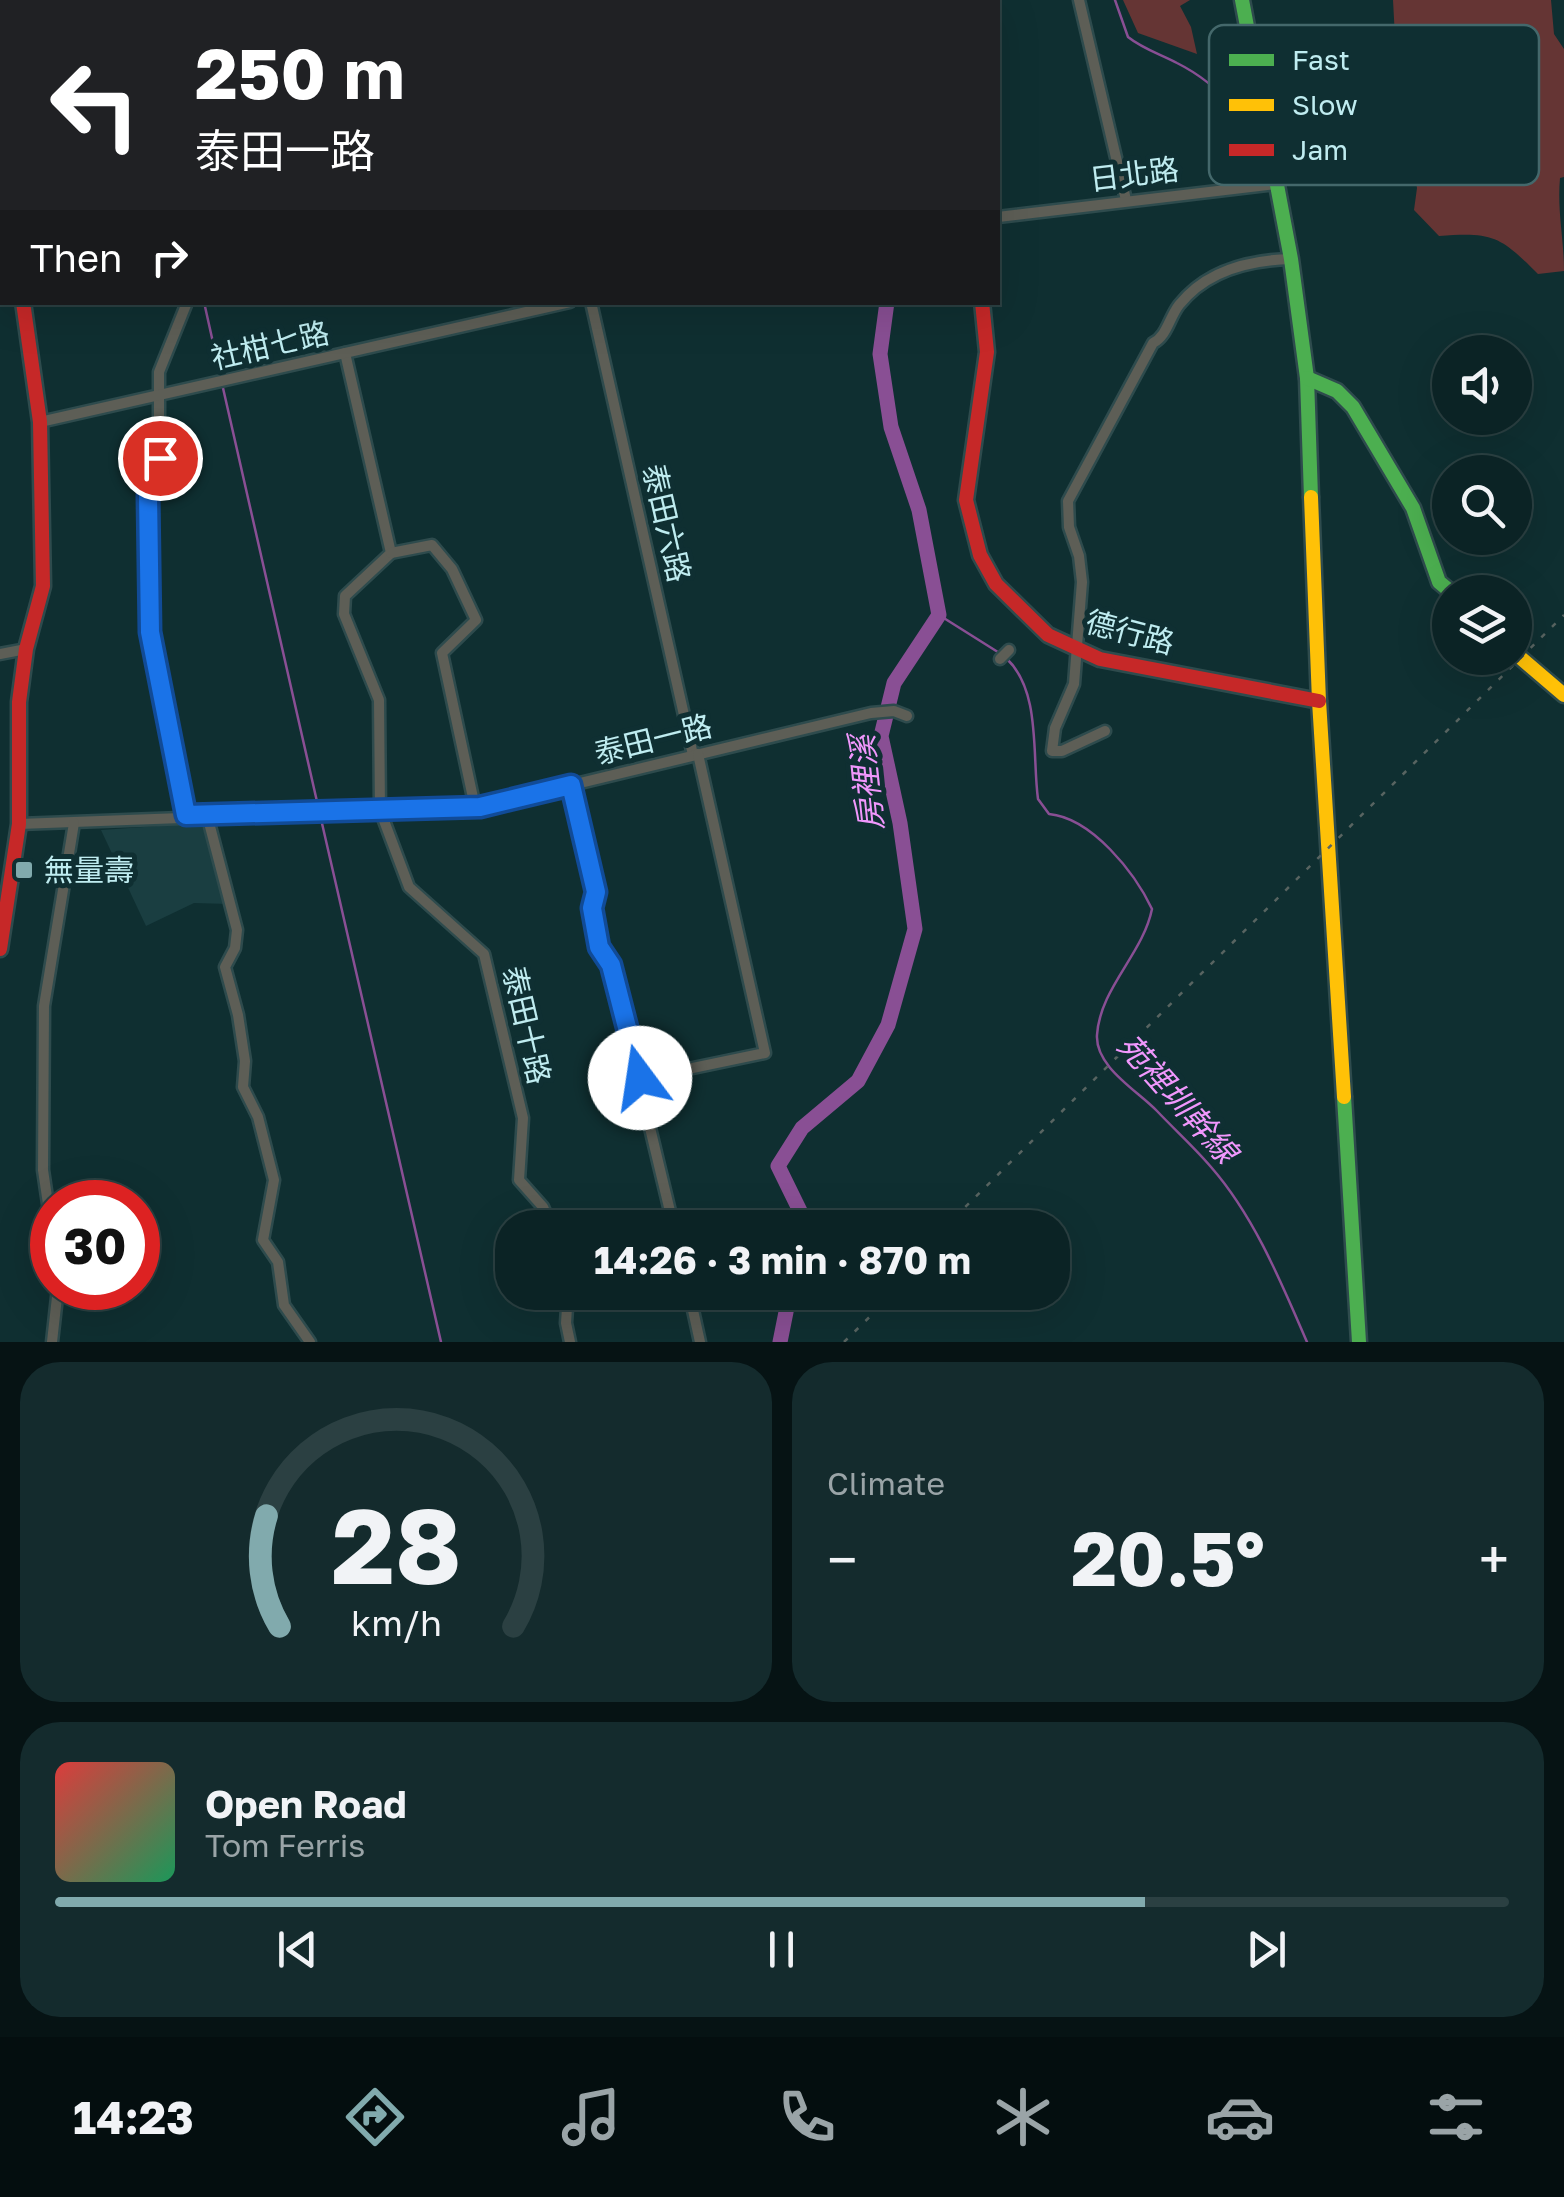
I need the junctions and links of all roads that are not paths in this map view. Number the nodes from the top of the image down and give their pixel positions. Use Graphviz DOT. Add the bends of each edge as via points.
graph roads {
  1 [pos="1079,0"];
  2 [pos="1242,0"];
  3 [pos="1247,25"];
  4 [pos="1267,185"];
  5 [pos="1276,185"];
  6 [pos="1126,200"];
  7 [pos="1000,217"];
  8 [pos="1291,259"];
  9 [pos="23,305"];
  10 [pos="186,305"];
  11 [pos="557,305"];
  12 [pos="593,305"];
  13 [pos="982,305"];
  14 [pos="345,354"];
  15 [pos="1307,378"];
  16 [pos="160,395"];
  17 [pos="40,422"];
  18 [pos="391,554"];
  19 [pos="1437,575"];
  20 [pos="26,649"];
  21 [pos="1077,649"];
  22 [pos="1009,650"];
  23 [pos="0,654"];
  24 [pos="1000,659"];
  25 [pos="1532,668"];
  26 [pos="1564,695"];
  27 [pos="1319,700"];
  28 [pos="907,716"];
  29 [pos="1105,731"];
  30 [pos="696,755"];
  31 [pos="571,785"];
  32 [pos="476,807"];
  33 [pos="380,810"];
  34 [pos="186,815"];
  35 [pos="207,816"];
  36 [pos="74,823"];
  37 [pos="19,824"];
  38 [pos="4,898"];
  39 [pos="0,949"];
  40 [pos="640,1078"];
  41 [pos="45,1180"];
  42 [pos="544,1210"];
  43 [pos="670,1210"];
  44 [pos="56,1310"];
  45 [pos="567,1310"];
  46 [pos="692,1310"];
  47 [pos="52,1342"];
  48 [pos="310,1342"];
  49 [pos="570,1342"];
  50 [pos="700,1342"];
  51 [pos="1359,1342"];
  1 -- 6 [label="street"];
  2 -- 3 [label="street"];
  4 -- 6 [label="street, 日北路"];
  5 -- 8 [label="street"];
  6 -- 7 [label="street, 日北路"];
  8 -- 15 [label="street"];
  8 -- 21 [label="street" via="1260,260 1208,278 1192,292 1152,343 1096,444 1068,511 1082,569"];
  9 -- 17 [label="street"];
  10 -- 16 [label="street" via="159,372"];
  11 -- 14 [label="street, 社柑七路"];
  12 -- 30 [label="street, 泰田六路"];
  13 -- 21 [label="street, 德行路" via="987,352 966,500 980,555 1020,611"];
  14 -- 16 [label="street, 社柑七路"];
  14 -- 18 [label="street"];
  15 -- 19 [label="street" via="1337,391 1360,416 1414,508"];
  15 -- 27 [label="street"];
  16 -- 17 [label="street, 社柑七路"];
  16 -- 34 [label="street" via="159,476 148,495 150,632"];
  17 -- 20 [label="street" via="43,586"];
  18 -- 32 [label="street" via="432,546 452,568 476,620 442,652"];
  18 -- 33 [label="street, 泰田十路" via="345,596 344,614 378,700"];
  20 -- 23 [label="street"];
  20 -- 37 [label="street"];
  21 -- 27 [label="street, 德行路" via="1100,659"];
  21 -- 29 [label="street" via="1071,696 1052,751"];
  22 -- 24 [label="street"];
  25 -- 26 [label="street"];
  27 -- 51 [label="street"];
  28 -- 30 [label="street, 泰田一路" via="878,711"];
  30 -- 31 [label="street, 泰田一路"];
  30 -- 40 [label="street, 泰田六路" via="765,1053"];
  31 -- 32 [label="street, 泰田一路"];
  31 -- 40 [label="street" via="596,892 599,947 611,965"];
  32 -- 33 [label="street, 泰田一路"];
  33 -- 35 [label="street, 泰田一路"];
  33 -- 42 [label="street, 泰田十路" via="409,887 484,954 523,1118 519,1180"];
  34 -- 35 [label="street, 泰田一路"];
  34 -- 36 [label="street, 泰田一路"];
  35 -- 48 [label="street" via="236,930 224,967 238,1015 244,1086 274,1180 263,1240 278,1262 284,1306"];
  36 -- 37 [label="street, 泰田一路"];
  36 -- 41 [label="street" via="44,1006"];
  37 -- 38 [label="street"];
  38 -- 39 [label="street"];
  40 -- 43 [label="street"];
  44 -- 47 [label="street"];
  45 -- 49 [label="street"];
  46 -- 50 [label="street"];
}
